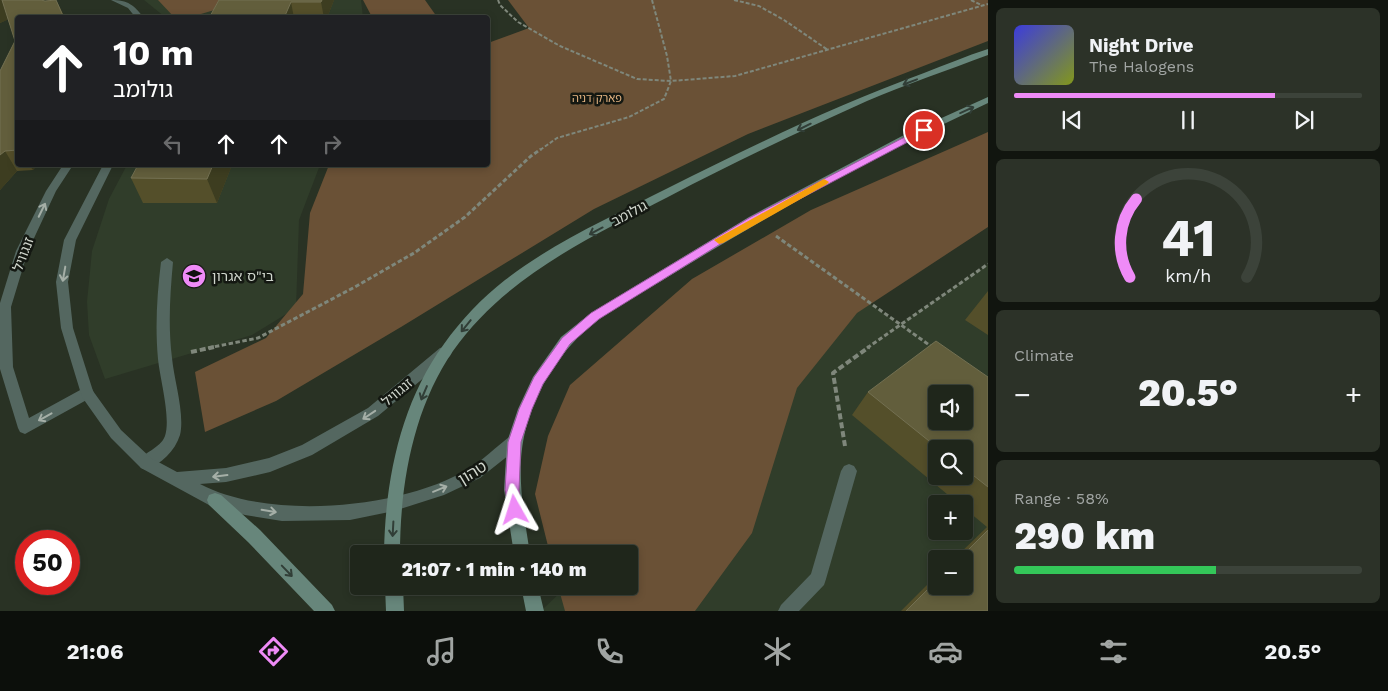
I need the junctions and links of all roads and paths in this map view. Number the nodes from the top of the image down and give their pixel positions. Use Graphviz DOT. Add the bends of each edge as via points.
graph roads {
  1 [pos="115,0"];
  2 [pos="498,0"];
  3 [pos="652,0"];
  4 [pos="734,0"];
  5 [pos="971,0"];
  6 [pos="988,4"];
  7 [pos="981,6"];
  8 [pos="138,15"];
  9 [pos="828,50"];
  10 [pos="988,52"];
  11 [pos="671,81"];
  12 [pos="988,100"];
  13 [pos="67,167"];
  14 [pos="107,167"];
  15 [pos="753,220"];
  16 [pos="168,262"];
  17 [pos="988,264"];
  18 [pos="899,325"];
  19 [pos="446,350"];
  20 [pos="939,353"];
  21 [pos="165,358"];
  22 [pos="87,393"];
  23 [pos="514,442"];
  24 [pos="146,463"];
  25 [pos="850,471"];
  26 [pos="174,479"];
  27 [pos="215,500"];
  28 [pos="394,504"];
  29 [pos="392,545"];
  30 [pos="521,545"];
  31 [pos="394,595"];
  32 [pos="531,595"];
  33 [pos="326,611"];
  34 [pos="395,611"];
  35 [pos="535,611"];
  36 [pos="787,611"];
  1 -- 8 [label="street" via="131,6"];
  2 -- 11 [label="path" via="518,22 568,50 637,79"];
  3 -- 11 [label="path"];
  4 -- 9 [label="path" via="759,6"];
  5 -- 7 [label="path"];
  6 -- 7 [label="path"];
  7 -- 9 [label="path"];
  9 -- 11 [label="path" via="735,76"];
  10 -- 19 [label="main road, גולומב, one-way" via="848,106 564,248 496,295 477,312"];
  11 -- 21 [label="path" via="664,99 629,117 557,138 531,156 465,217 414,253 353,288 258,338"];
  15 -- 12 [label="main road, one-way" via="907,137"];
  22 -- 13 [label="street, זנגוויל, one-way" via="25,428 6,367 5,306 22,251 51,191"];
  14 -- 22 [label="street, one-way" via="70,240 62,282 67,328"];
  15 -- 18 [label="path"];
  15 -- 23 [label="main road" via="595,316 566,341 538,381"];
  16 -- 21 [label="street" via="162,309"];
  17 -- 18 [label="path"];
  18 -- 20 [label="path"];
  18 -- 25 [label="path" via="833,373"];
  19 -- 26 [label="street, זנגוויל, one-way" via="373,412 307,450 270,465 226,475"];
  19 -- 28 [label="main road, גולומב, one-way" via="423,395 410,431"];
  21 -- 24 [label="street" via="173,435 169,447"];
  22 -- 24 [label="street" via="116,434"];
  28 -- 23 [label="street, טהון, one-way" via="439,490 474,473"];
  23 -- 30 [label="main road" via="512,490"];
  24 -- 26 [label="street"];
  25 -- 36 [label="street" via="818,579"];
  26 -- 27 [label="street"];
  27 -- 28 [label="street, one-way" via="282,513 350,512"];
  27 -- 33 [label="main road, one-way"];
  28 -- 29 [label="main road, one-way"];
  31 -- 34 [label="main road"];
  32 -- 35 [label="main road"];
}
